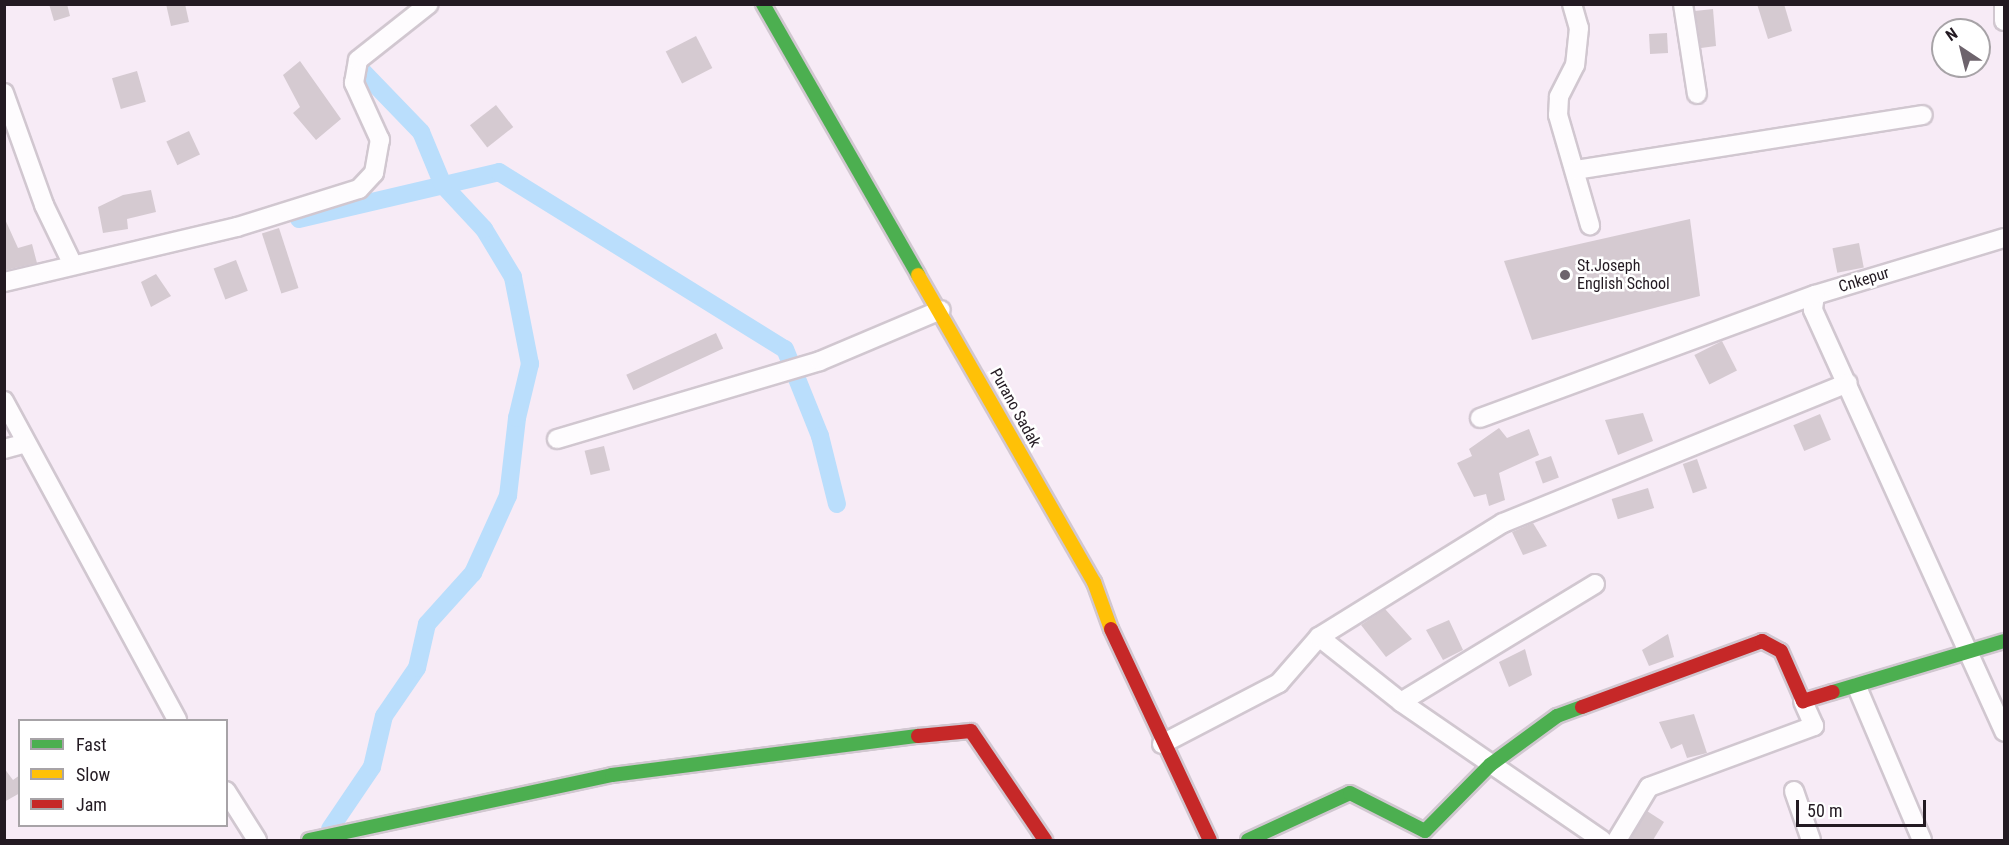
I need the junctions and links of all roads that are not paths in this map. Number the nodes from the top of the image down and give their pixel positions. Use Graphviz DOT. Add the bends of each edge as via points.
graph roads {
  1 [pos="429,4"];
  2 [pos="763,4"];
  3 [pos="1572,4"];
  4 [pos="1683,4"];
  5 [pos="2004,6"];
  6 [pos="2004,21"];
  7 [pos="4,93"];
  8 [pos="1697,94"];
  9 [pos="1923,115"];
  10 [pos="1576,170"];
  11 [pos="1590,225"];
  12 [pos="2004,238"];
  13 [pos="72,263"];
  14 [pos="4,282"];
  15 [pos="1815,295"];
  16 [pos="941,310"];
  17 [pos="1848,383"];
  18 [pos="4,401"];
  19 [pos="1480,418"];
  20 [pos="557,439"];
  21 [pos="23,444"];
  22 [pos="4,449"];
  23 [pos="1595,584"];
  24 [pos="1319,637"];
  25 [pos="2004,641"];
  26 [pos="1971,649"];
  27 [pos="1857,687"];
  28 [pos="1803,701"];
  29 [pos="1401,702"];
  30 [pos="176,719"];
  31 [pos="2004,732"];
  32 [pos="1162,744"];
  33 [pos="1490,765"];
  34 [pos="1794,791"];
  35 [pos="228,794"];
  36 [pos="257,840"];
  37 [pos="309,840"];
  38 [pos="1045,840"];
  39 [pos="1210,840"];
  40 [pos="1248,840"];
  41 [pos="1602,840"];
  42 [pos="1617,840"];
  43 [pos="1810,840"];
  44 [pos="1922,840"];
  1 -- 13 [label="street" via="358,60 354,83 381,140 374,173 359,189 237,227"];
  2 -- 16 [label="street, Purano Sadak"];
  3 -- 10 [label="street" via="1579,28 1575,65 1559,96 1558,115"];
  4 -- 8 [label="street"];
  5 -- 6 [label="street"];
  7 -- 13 [label="street" via="44,205"];
  9 -- 10 [label="street"];
  10 -- 11 [label="street"];
  12 -- 15 [label="street, Cnkepur"];
  13 -- 14 [label="street"];
  15 -- 17 [label="street" via="1813,310"];
  15 -- 19 [label="street, Cnkepur"];
  16 -- 20 [label="street" via="820,361"];
  16 -- 32 [label="street, Purano Sadak" via="1094,582"];
  17 -- 24 [label="street" via="1503,523"];
  17 -- 26 [label="street"];
  18 -- 21 [label="street"];
  21 -- 22 [label="street"];
  21 -- 30 [label="street"];
  23 -- 29 [label="street"];
  24 -- 29 [label="street"];
  24 -- 32 [label="street" via="1279,682"];
  25 -- 26 [label="street"];
  26 -- 27 [label="street"];
  26 -- 31 [label="street"];
  27 -- 28 [label="street"];
  27 -- 44 [label="street"];
  28 -- 33 [label="street" via="1781,651 1762,641 1557,716"];
  28 -- 42 [label="street" via="1814,726 1649,787"];
  29 -- 33 [label="street"];
  32 -- 39 [label="street, Purano Sadak"];
  33 -- 40 [label="street" via="1425,831 1350,793"];
  33 -- 41 [label="street"];
  34 -- 43 [label="street"];
  35 -- 36 [label="street"];
  37 -- 38 [label="street" via="612,775 956,730 971,731 980,740"];
}
